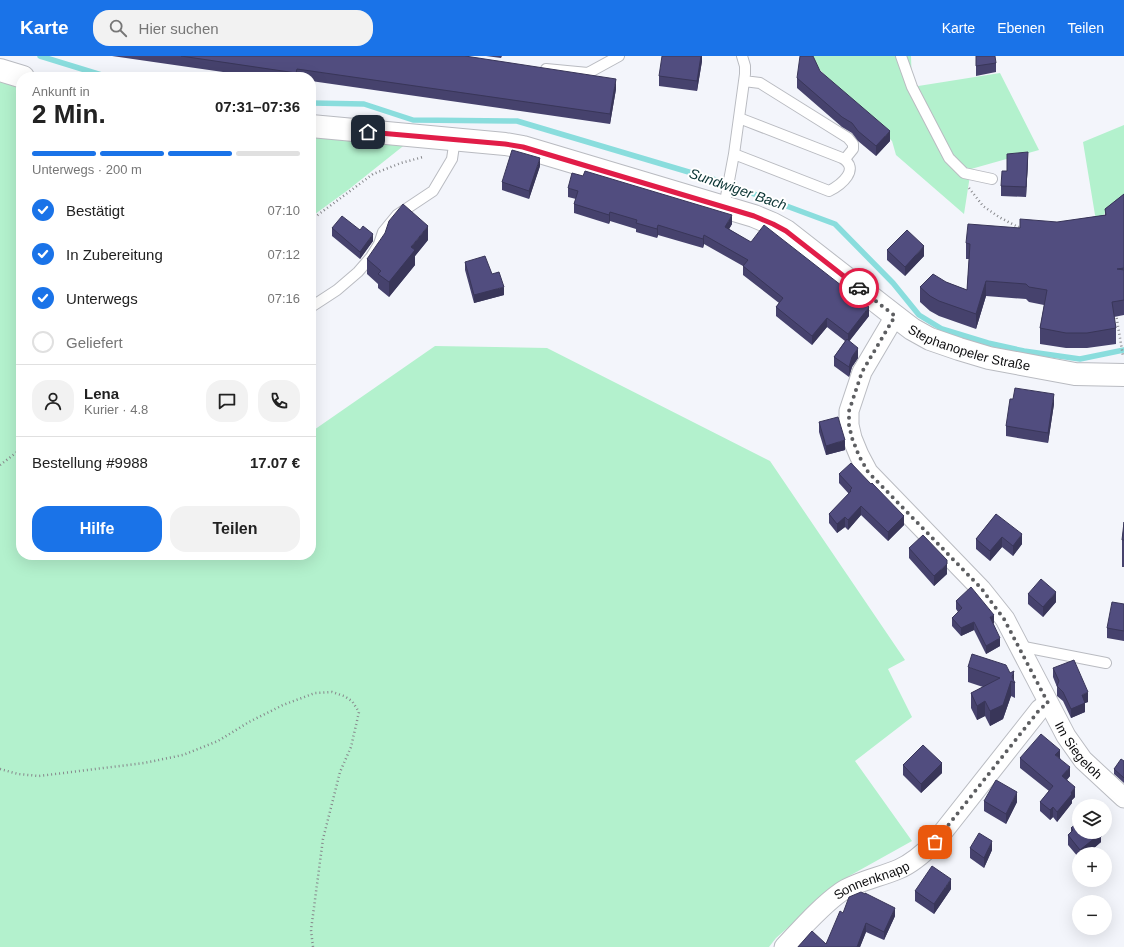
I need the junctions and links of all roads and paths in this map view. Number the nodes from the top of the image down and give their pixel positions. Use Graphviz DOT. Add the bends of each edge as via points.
graph roads {
  1 [pos="620,56"];
  2 [pos="742,56"];
  3 [pos="901,56"];
  4 [pos="537,69"];
  5 [pos="0,70"];
  6 [pos="16,75"];
  7 [pos="744,81"];
  8 [pos="739,118"];
  9 [pos="316,126"];
  10 [pos="447,139"];
  11 [pos="734,154"];
  12 [pos="845,159"];
  13 [pos="953,162"];
  14 [pos="992,179"];
  15 [pos="726,200"];
  16 [pos="316,216"];
  17 [pos="1025,228"];
  18 [pos="316,304"];
  19 [pos="1115,309"];
  20 [pos="895,316"];
  21 [pos="1124,366"];
  22 [pos="16,453"];
  23 [pos="0,465"];
  24 [pos="1019,646"];
  25 [pos="1106,663"];
  26 [pos="1048,703"];
  27 [pos="0,769"];
  28 [pos="1124,798"];
  29 [pos="313,947"];
  30 [pos="784,947"];
  1 -- 4 [label="lane" via="588,73"];
  2 -- 7 [label="lane" via="745,66"];
  3 -- 13 [label="lane" via="912,87"];
  5 -- 6 [label="street"];
  7 -- 8 [label="lane"];
  7 -- 12 [label="lane" via="760,83 848,138 853,144 853,150"];
  8 -- 11 [label="lane"];
  8 -- 12 [label="lane"];
  9 -- 10 [label="street, Stephanopeler Straße"];
  10 -- 15 [label="street, Stephanopeler Straße" via="523,147"];
  10 -- 16 [label="path" via="435,154 373,174"];
  10 -- 18 [label="lane" via="452,159 433,191 397,215 383,232 371,257 358,272"];
  11 -- 12 [label="lane" via="829,191 840,184 851,169 851,165"];
  11 -- 15 [label="lane"];
  13 -- 14 [label="lane" via="964,173"];
  13 -- 17 [label="path" via="960,176 983,206 998,217"];
  15 -- 20 [label="street, Stephanopeler Straße" via="786,231"];
  19 -- 21 [label="path"];
  20 -- 21 [label="street, Stephanopeler Straße" via="930,339 989,358 1074,374"];
  20 -- 24 [label="street, Im Siegeloh" via="862,372 849,411 852,438 868,472 981,588 1004,619"];
  22 -- 23 [label="path"];
  24 -- 25 [label="lane"];
  24 -- 26 [label="street, Im Siegeloh"];
  26 -- 28 [label="street, Im Siegeloh" via="1083,760"];
  26 -- 30 [label="street, Sonnenknapp" via="1040,709 935,842 916,860 898,870 842,891"];
  27 -- 29 [label="path" via="39,776 144,763 183,754 218,741 283,705 316,693 332,692 344,696 352,701 359,712 323,839 310,930"];
}
